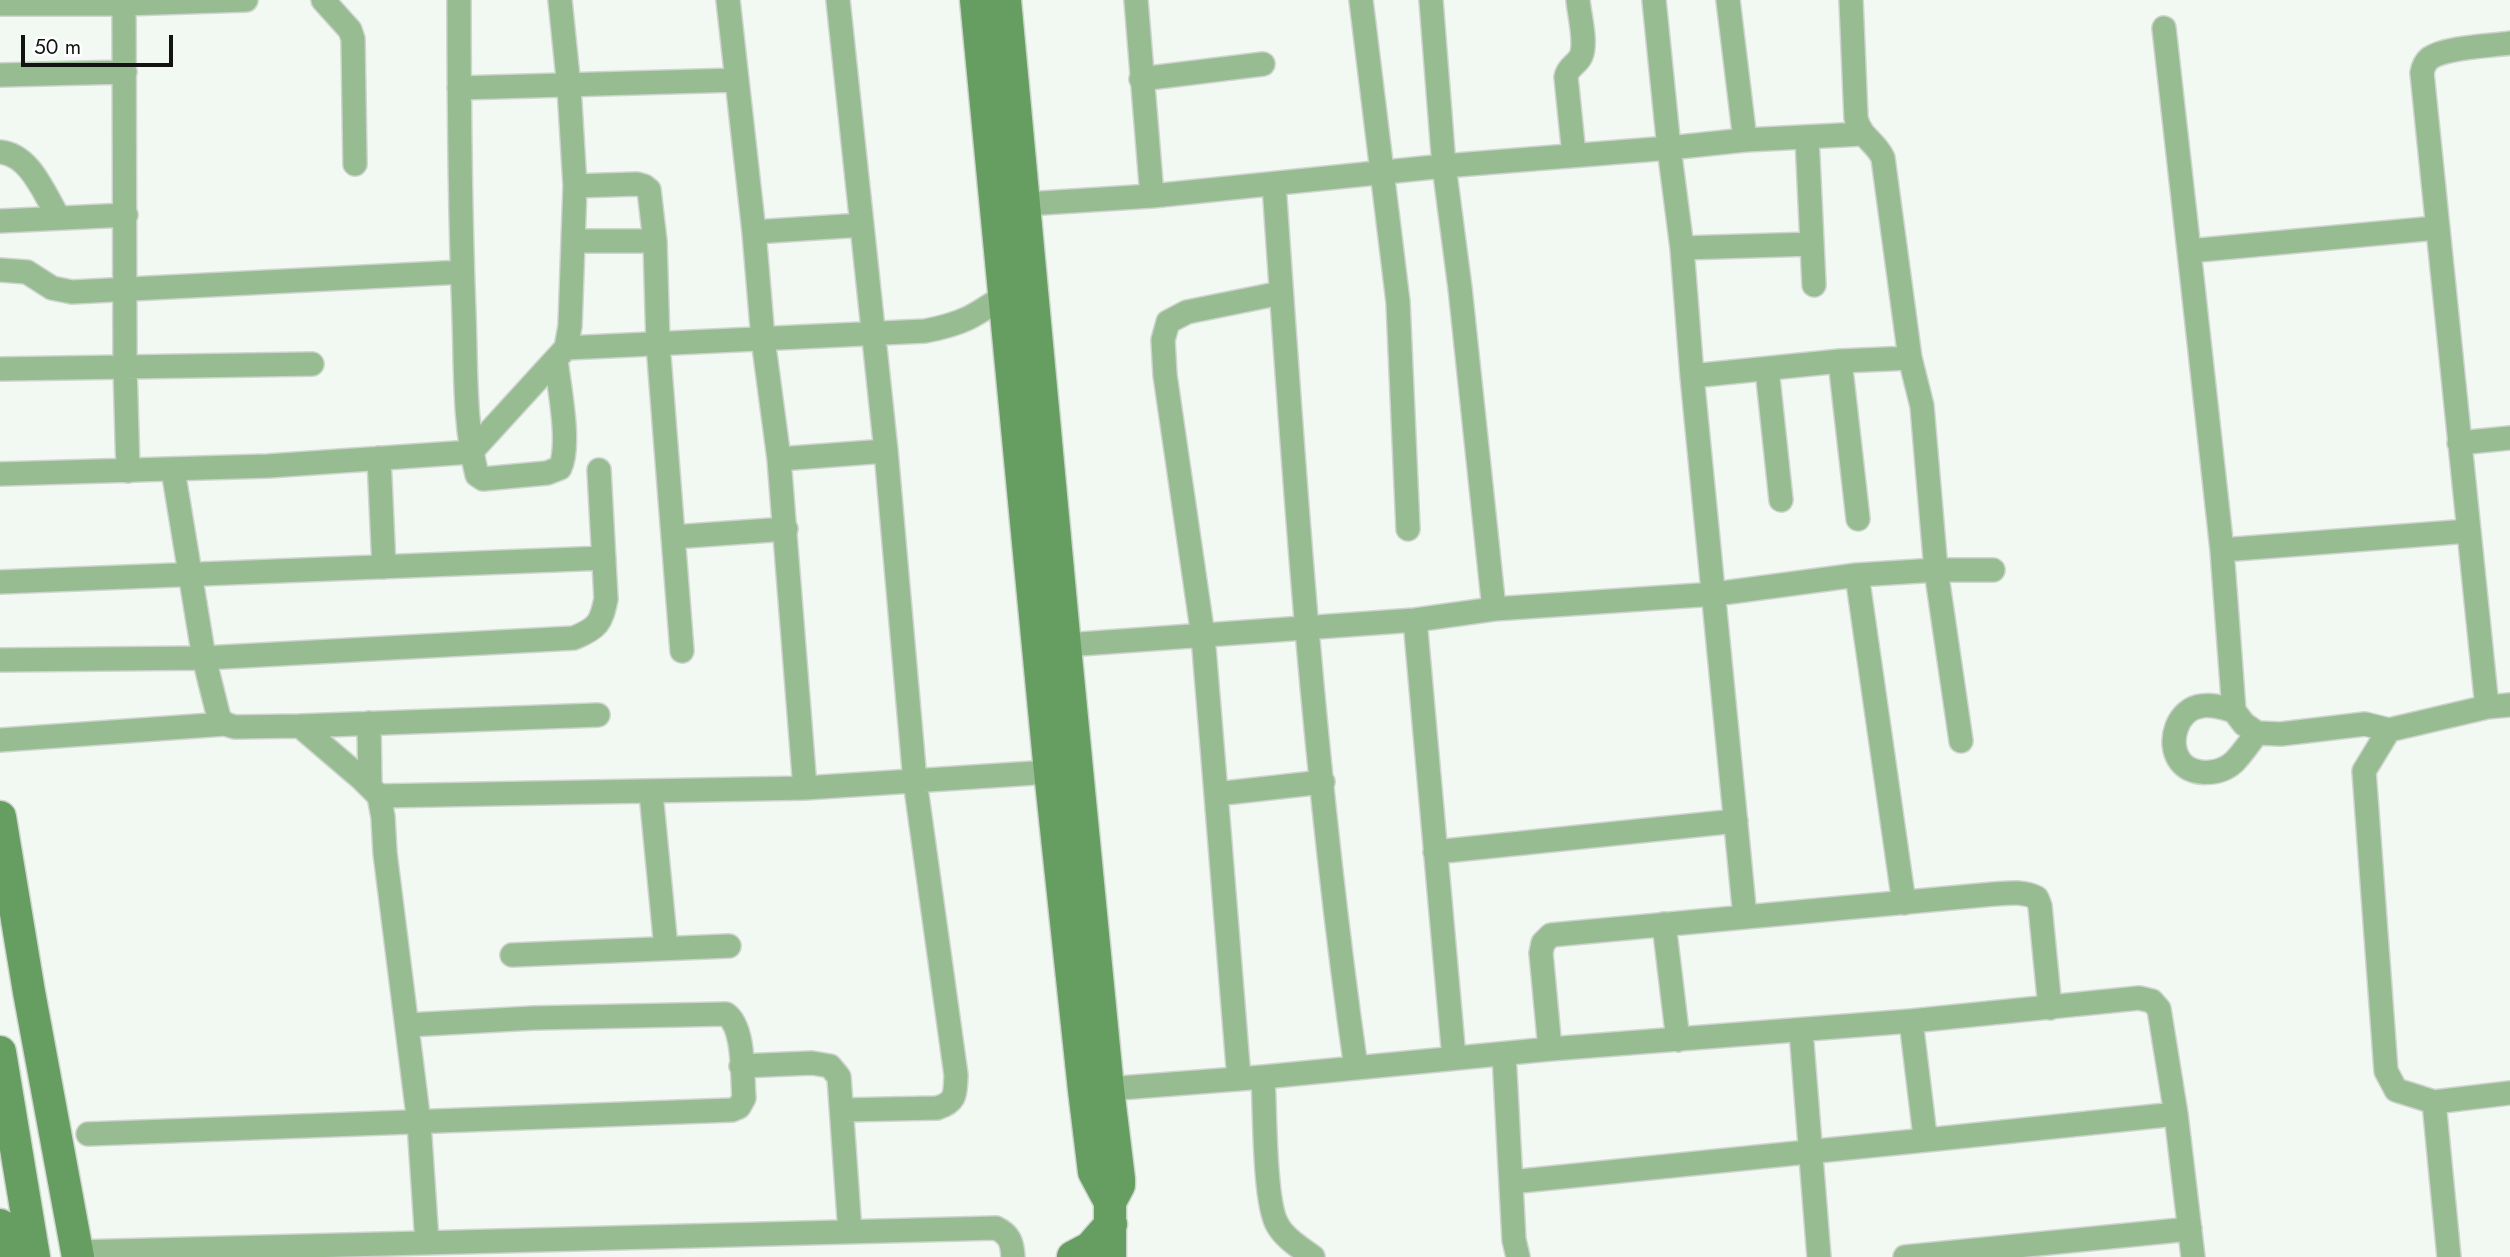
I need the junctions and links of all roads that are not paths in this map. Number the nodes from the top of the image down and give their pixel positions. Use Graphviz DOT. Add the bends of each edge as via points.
graph roads {
  1 [pos="246,0"];
  2 [pos="323,0"];
  3 [pos="459,0"];
  4 [pos="560,0"];
  5 [pos="728,0"];
  6 [pos="838,0"];
  7 [pos="976,0"];
  8 [pos="1005,0"];
  9 [pos="1136,0"];
  10 [pos="1361,0"];
  11 [pos="1432,0"];
  12 [pos="1578,0"];
  13 [pos="1654,0"];
  14 [pos="1728,0"];
  15 [pos="1850,0"];
  16 [pos="0,4"];
  17 [pos="124,4"];
  18 [pos="2164,28"];
  19 [pos="2510,43"];
  20 [pos="1263,64"];
  21 [pos="125,72"];
  22 [pos="0,75"];
  23 [pos="1141,79"];
  24 [pos="737,80"];
  25 [pos="569,87"];
  26 [pos="459,88"];
  27 [pos="1862,134"];
  28 [pos="1807,137"];
  29 [pos="1745,140"];
  30 [pos="1669,148"];
  31 [pos="0,152"];
  32 [pos="1574,155"];
  33 [pos="355,164"];
  34 [pos="1444,166"];
  35 [pos="1382,174"];
  36 [pos="1274,184"];
  37 [pos="575,186"];
  38 [pos="1152,196"];
  39 [pos="1010,205"];
  40 [pos="126,215"];
  41 [pos="59,218"];
  42 [pos="0,221"];
  43 [pos="862,225"];
  44 [pos="2436,228"];
  45 [pos="754,232"];
  46 [pos="573,241"];
  47 [pos="655,241"];
  48 [pos="1812,244"];
  49 [pos="1682,248"];
  50 [pos="2189,251"];
  51 [pos="0,270"];
  52 [pos="462,272"];
  53 [pos="1814,285"];
  54 [pos="127,289"];
  55 [pos="1282,293"];
  56 [pos="1004,296"];
  57 [pos="874,335"];
  58 [pos="763,340"];
  59 [pos="657,344"];
  60 [pos="561,354"];
  61 [pos="1910,358"];
  62 [pos="1840,362"];
  63 [pos="312,363"];
  64 [pos="125,366"];
  65 [pos="0,369"];
  66 [pos="1767,369"];
  67 [pos="1692,376"];
  68 [pos="2510,438"];
  69 [pos="2459,443"];
  70 [pos="886,451"];
  71 [pos="471,452"];
  72 [pos="379,458"];
  73 [pos="779,459"];
  74 [pos="173,470"];
  75 [pos="599,470"];
  76 [pos="128,471"];
  77 [pos="0,474"];
  78 [pos="1781,500"];
  79 [pos="1858,519"];
  80 [pos="786,528"];
  81 [pos="1408,528"];
  82 [pos="2469,531"];
  83 [pos="673,537"];
  84 [pos="2222,550"];
  85 [pos="604,558"];
  86 [pos="384,566"];
  87 [pos="1936,570"];
  88 [pos="1993,570"];
  89 [pos="189,574"];
  90 [pos="1857,575"];
  91 [pos="0,582"];
  92 [pos="1715,594"];
  93 [pos="1494,608"];
  94 [pos="1415,620"];
  95 [pos="1307,629"];
  96 [pos="1203,636"];
  97 [pos="1052,646"];
  98 [pos="682,650"];
  99 [pos="204,658"];
  100 [pos="0,660"];
  101 [pos="2499,706"];
  102 [pos="2234,711"];
  103 [pos="598,715"];
  104 [pos="369,723"];
  105 [pos="225,724"];
  106 [pos="300,726"];
  107 [pos="2389,730"];
  108 [pos="2257,733"];
  109 [pos="0,740"];
  110 [pos="1961,741"];
  111 [pos="1064,771"];
  112 [pos="915,781"];
  113 [pos="1323,782"];
  114 [pos="804,788"];
  115 [pos="374,792"];
  116 [pos="651,793"];
  117 [pos="1216,794"];
  118 [pos="0,817"];
  119 [pos="1736,821"];
  120 [pos="1436,852"];
  121 [pos="1904,903"];
  122 [pos="1745,917"];
  123 [pos="1664,924"];
  124 [pos="729,946"];
  125 [pos="666,948"];
  126 [pos="512,954"];
  127 [pos="2050,1008"];
  128 [pos="1911,1021"];
  129 [pos="408,1025"];
  130 [pos="1801,1031"];
  131 [pos="1678,1040"];
  132 [pos="1550,1049"];
  133 [pos="0,1052"];
  134 [pos="1504,1054"];
  135 [pos="1454,1058"];
  136 [pos="741,1066"];
  137 [pos="1356,1068"];
  138 [pos="1264,1077"];
  139 [pos="1239,1079"];
  140 [pos="1096,1090"];
  141 [pos="2510,1093"];
  142 [pos="2434,1102"];
  143 [pos="842,1110"];
  144 [pos="2176,1114"];
  145 [pos="419,1123"];
  146 [pos="88,1135"];
  147 [pos="1936,1139"];
  148 [pos="1811,1150"];
  149 [pos="1511,1182"];
  150 [pos="1110,1213"];
  151 [pos="0,1225"];
  152 [pos="2190,1229"];
  153 [pos="850,1232"];
  154 [pos="428,1242"];
  155 [pos="2073,1249"];
  156 [pos="77,1255"];
  157 [pos="1955,1255"];
  158 [pos="6,1257"];
  159 [pos="34,1257"];
  160 [pos="1013,1257"];
  161 [pos="1073,1257"];
  162 [pos="1110,1257"];
  163 [pos="1313,1257"];
  164 [pos="1518,1257"];
  165 [pos="1819,1257"];
  166 [pos="1905,1257"];
  167 [pos="2193,1257"];
  168 [pos="2449,1257"];
  1 -- 17 [label="street"];
  2 -- 33 [label="street" via="353,38"];
  3 -- 26 [label="street"];
  4 -- 25 [label="street"];
  5 -- 24 [label="street"];
  6 -- 43 [label="street"];
  7 -- 39 [label="street"];
  8 -- 39 [label="street"];
  9 -- 23 [label="street"];
  10 -- 35 [label="street"];
  11 -- 34 [label="street"];
  12 -- 32 [label="street" via="1583,46 1566,78"];
  13 -- 30 [label="street"];
  14 -- 29 [label="street"];
  15 -- 27 [label="street" via="1856,118"];
  16 -- 17 [label="street"];
  17 -- 21 [label="street"];
  18 -- 50 [label="street"];
  19 -- 44 [label="street" via="2451,51 2424,65"];
  20 -- 23 [label="street"];
  21 -- 22 [label="street"];
  21 -- 40 [label="street"];
  23 -- 38 [label="street"];
  24 -- 25 [label="street"];
  24 -- 45 [label="street"];
  25 -- 26 [label="street"];
  25 -- 37 [label="street"];
  26 -- 52 [label="street"];
  27 -- 28 [label="street"];
  27 -- 61 [label="street" via="1879,148 1883,158"];
  28 -- 29 [label="street"];
  28 -- 48 [label="street"];
  29 -- 30 [label="street"];
  30 -- 32 [label="street"];
  30 -- 49 [label="street"];
  31 -- 41 [label="street" via="20,158"];
  32 -- 34 [label="street"];
  34 -- 35 [label="street"];
  34 -- 93 [label="street"];
  35 -- 36 [label="street"];
  35 -- 81 [label="street" via="1398,302"];
  36 -- 38 [label="street"];
  36 -- 55 [label="street"];
  37 -- 46 [label="street"];
  37 -- 47 [label="street" via="644,186 649,190"];
  38 -- 39 [label="street"];
  39 -- 56 [label="street"];
  39 -- 97 [label="street"];
  40 -- 41 [label="street"];
  40 -- 54 [label="street"];
  41 -- 42 [label="street"];
  43 -- 45 [label="street"];
  43 -- 57 [label="street"];
  44 -- 50 [label="street"];
  44 -- 69 [label="street"];
  45 -- 58 [label="street"];
  46 -- 47 [label="street"];
  46 -- 60 [label="street" via="570,326"];
  47 -- 59 [label="street"];
  48 -- 49 [label="street"];
  48 -- 53 [label="street"];
  49 -- 67 [label="street"];
  50 -- 84 [label="street"];
  51 -- 54 [label="street" via="27,272 62,291"];
  52 -- 54 [label="street"];
  52 -- 71 [label="street"];
  54 -- 64 [label="street"];
  55 -- 95 [label="street"];
  55 -- 96 [label="street" via="1187,312 1168,322 1163,340"];
  56 -- 57 [label="street" via="956,326"];
  56 -- 97 [label="street"];
  57 -- 58 [label="street"];
  57 -- 70 [label="street"];
  58 -- 59 [label="street"];
  58 -- 73 [label="street"];
  59 -- 60 [label="street"];
  59 -- 83 [label="street"];
  60 -- 71 [label="street"];
  60 -- 71 [label="street" via="564,459 560,468 483,479 477,475"];
  61 -- 62 [label="street"];
  61 -- 87 [label="street" via="1922,406"];
  62 -- 66 [label="street"];
  62 -- 79 [label="street"];
  63 -- 64 [label="street"];
  64 -- 65 [label="street"];
  64 -- 76 [label="street"];
  66 -- 67 [label="street"];
  66 -- 78 [label="street"];
  67 -- 92 [label="street"];
  68 -- 69 [label="street"];
  69 -- 82 [label="street"];
  70 -- 73 [label="street"];
  70 -- 112 [label="street"];
  71 -- 72 [label="street"];
  72 -- 74 [label="street"];
  72 -- 86 [label="street"];
  73 -- 80 [label="street"];
  74 -- 76 [label="street"];
  74 -- 89 [label="street"];
  75 -- 85 [label="street"];
  76 -- 77 [label="street"];
  80 -- 83 [label="street"];
  80 -- 114 [label="street"];
  82 -- 84 [label="street"];
  82 -- 101 [label="street"];
  83 -- 98 [label="street"];
  84 -- 102 [label="street"];
  85 -- 86 [label="street"];
  85 -- 99 [label="street" via="602,619 591,631 574,638"];
  86 -- 89 [label="street"];
  87 -- 88 [label="street"];
  87 -- 90 [label="street"];
  87 -- 110 [label="street"];
  89 -- 91 [label="street"];
  89 -- 99 [label="street"];
  90 -- 92 [label="street"];
  90 -- 121 [label="street"];
  92 -- 93 [label="street"];
  92 -- 119 [label="street"];
  93 -- 94 [label="street"];
  94 -- 95 [label="street"];
  94 -- 120 [label="street"];
  95 -- 96 [label="street"];
  95 -- 113 [label="street"];
  96 -- 97 [label="street"];
  96 -- 117 [label="street"];
  97 -- 111 [label="street"];
  99 -- 100 [label="street"];
  99 -- 105 [label="street" via="215,708"];
  101 -- 107 [label="street"];
  102 -- 108 [label="street"];
  102 -- 108 [label="street" via="2200,705 2178,721 2174,739 2180,760 2196,772 2224,768"];
  103 -- 104 [label="street"];
  104 -- 106 [label="street"];
  104 -- 115 [label="street"];
  105 -- 106 [label="street"];
  105 -- 109 [label="street"];
  106 -- 115 [label="street"];
  107 -- 108 [label="street" via="2365,724"];
  107 -- 142 [label="street" via="2364,771 2386,1071 2396,1090"];
  111 -- 112 [label="street"];
  111 -- 140 [label="street"];
  112 -- 114 [label="street"];
  112 -- 143 [label="street" via="955,1094 948,1104 937,1108"];
  113 -- 117 [label="street"];
  113 -- 137 [label="street"];
  114 -- 116 [label="street"];
  115 -- 116 [label="street"];
  115 -- 129 [label="street" via="383,817"];
  116 -- 125 [label="street"];
  117 -- 139 [label="street"];
  118 -- 156 [label="street"];
  119 -- 120 [label="street"];
  119 -- 122 [label="street"];
  120 -- 135 [label="street"];
  121 -- 122 [label="street"];
  121 -- 127 [label="street" via="2014,893 2037,898"];
  122 -- 123 [label="street"];
  123 -- 131 [label="street"];
  123 -- 132 [label="street" via="1551,935 1543,943"];
  124 -- 125 [label="street"];
  125 -- 126 [label="street"];
  127 -- 128 [label="street"];
  127 -- 144 [label="street" via="2139,998 2152,1001 2159,1009"];
  128 -- 130 [label="street"];
  128 -- 147 [label="street" via="1922,1124 1925,1136"];
  129 -- 136 [label="street" via="726,1014 736,1026"];
  129 -- 145 [label="street"];
  130 -- 131 [label="street"];
  130 -- 148 [label="street"];
  131 -- 132 [label="street"];
  132 -- 134 [label="street"];
  133 -- 159 [label="street"];
  134 -- 135 [label="street"];
  134 -- 149 [label="street"];
  135 -- 137 [label="street"];
  136 -- 143 [label="street" via="830,1066 839,1077"];
  136 -- 145 [label="street" via="744,1098 732,1110"];
  137 -- 138 [label="street"];
  138 -- 139 [label="street"];
  138 -- 163 [label="street" via="1270,1200 1277,1224"];
  139 -- 140 [label="street"];
  140 -- 150 [label="street" via="1119,1179"];
  141 -- 142 [label="street"];
  142 -- 168 [label="street"];
  143 -- 153 [label="street"];
  144 -- 147 [label="street"];
  144 -- 152 [label="street"];
  145 -- 146 [label="street"];
  145 -- 154 [label="street"];
  147 -- 148 [label="street"];
  148 -- 149 [label="street"];
  148 -- 165 [label="street"];
  149 -- 164 [label="street"];
  150 -- 161 [label="street" via="1090,1248"];
  150 -- 162 [label="street"];
  151 -- 158 [label="street"];
  152 -- 155 [label="street"];
  152 -- 167 [label="street"];
  153 -- 154 [label="street"];
  153 -- 160 [label="street" via="996,1228 1012,1243"];
  154 -- 156 [label="street"];
  155 -- 157 [label="street"];
  157 -- 166 [label="street"];
}
